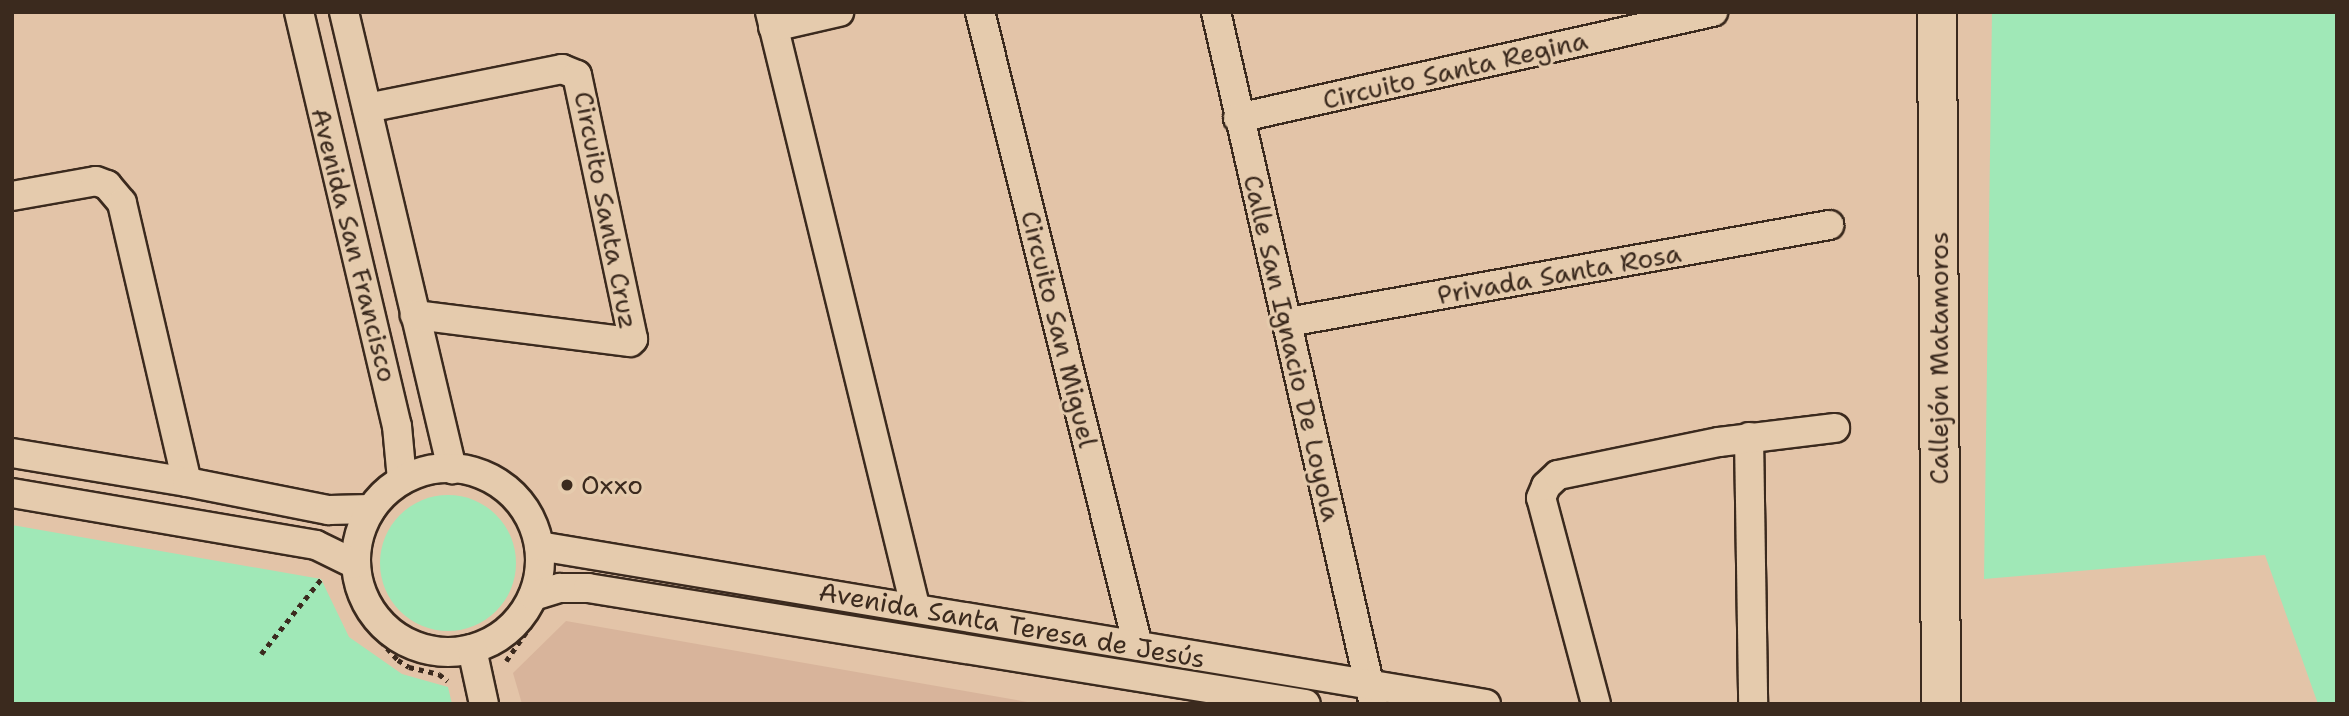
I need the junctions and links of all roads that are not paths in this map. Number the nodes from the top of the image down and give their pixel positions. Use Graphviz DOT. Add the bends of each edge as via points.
graph roads {
  1 [pos="299,12"];
  2 [pos="344,12"];
  3 [pos="839,12"];
  4 [pos="980,12"];
  5 [pos="1216,12"];
  6 [pos="1713,12"];
  7 [pos="1937,12"];
  8 [pos="772,20"];
  9 [pos="368,108"];
  10 [pos="1238,118"];
  11 [pos="12,195"];
  12 [pos="389,200"];
  13 [pos="344,212"];
  14 [pos="1829,225"];
  15 [pos="415,315"];
  16 [pos="1288,322"];
  17 [pos="1835,428"];
  18 [pos="1749,437"];
  19 [pos="12,453"];
  20 [pos="86,466"];
  21 [pos="452,469"];
  22 [pos="402,480"];
  23 [pos="187,482"];
  24 [pos="12,493"];
  25 [pos="83,505"];
  26 [pos="370,509"];
  27 [pos="539,546"];
  28 [pos="347,577"];
  29 [pos="763,583"];
  30 [pos="533,596"];
  31 [pos="915,606"];
  32 [pos="759,617"];
  33 [pos="1020,625"];
  34 [pos="1138,646"];
  35 [pos="472,649"];
  36 [pos="1014,657"];
  37 [pos="1372,694"];
  38 [pos="484,704"];
  39 [pos="1306,704"];
  40 [pos="1486,704"];
  41 [pos="1596,704"];
  42 [pos="1753,704"];
  43 [pos="1941,704"];
  1 -- 13 [label="street, Avenida San Francisco"];
  2 -- 9 [label="street, Avenida San Francisco"];
  3 -- 8 [label="street"];
  4 -- 34 [label="street, Circuito San Miguel"];
  5 -- 10 [label="street, Calle San Ignacio De Loyola"];
  6 -- 10 [label="street, Circuito Santa Regina"];
  7 -- 43 [label="street, Callejón Matamoros"];
  8 -- 31 [label="street"];
  9 -- 12 [label="street, Avenida San Francisco"];
  9 -- 15 [label="street, Circuito Santa Cruz" via="562,69 576,75 633,339"];
  10 -- 16 [label="street, Calle San Ignacio De Loyola"];
  11 -- 23 [label="street" via="86,181 107,185 116,193"];
  12 -- 13 [label="street"];
  12 -- 15 [label="street, Avenida San Francisco"];
  13 -- 22 [label="street, Avenida San Francisco" via="397,426"];
  14 -- 16 [label="street, Privada Santa Rosa"];
  15 -- 21 [label="street, Avenida San Francisco"];
  16 -- 37 [label="street, Calle San Ignacio De Loyola"];
  17 -- 18 [label="street"];
  18 -- 41 [label="street" via="1558,475 1546,486 1541,498"];
  18 -- 42 [label="street"];
  19 -- 20 [label="street"];
  20 -- 23 [label="street"];
  20 -- 25 [label="street"];
  21 -- 22 [label="street" via="423,471"];
  21 -- 27 [label="street" via="471,470 496,481 516,498 531,520"];
  22 -- 26 [label="street"];
  23 -- 26 [label="street" via="329,510"];
  24 -- 25 [label="street"];
  25 -- 28 [label="street" via="316,545 330,549"];
  26 -- 28 [label="street"];
  27 -- 29 [label="street, Avenida Santa Teresa de Jesús"];
  27 -- 30 [label="street"];
  28 -- 35 [label="street" via="393,635 431,651"];
  29 -- 31 [label="street, Avenida Santa Teresa de Jesús"];
  29 -- 32 [label="street"];
  30 -- 32 [label="street, Avenida Santa Teresa de Jesús" via="560,588 588,588"];
  30 -- 35 [label="street" via="515,624"];
  31 -- 33 [label="street, Avenida Santa Teresa de Jesús"];
  32 -- 36 [label="street, Avenida Santa Teresa de Jesús"];
  33 -- 34 [label="street, Avenida Santa Teresa de Jesús"];
  33 -- 36 [label="street"];
  34 -- 37 [label="street, Avenida Santa Teresa de Jesús"];
  35 -- 38 [label="street"];
  36 -- 39 [label="street, Avenida Santa Teresa de Jesús"];
  37 -- 40 [label="street, Avenida Santa Teresa de Jesús"];
}
